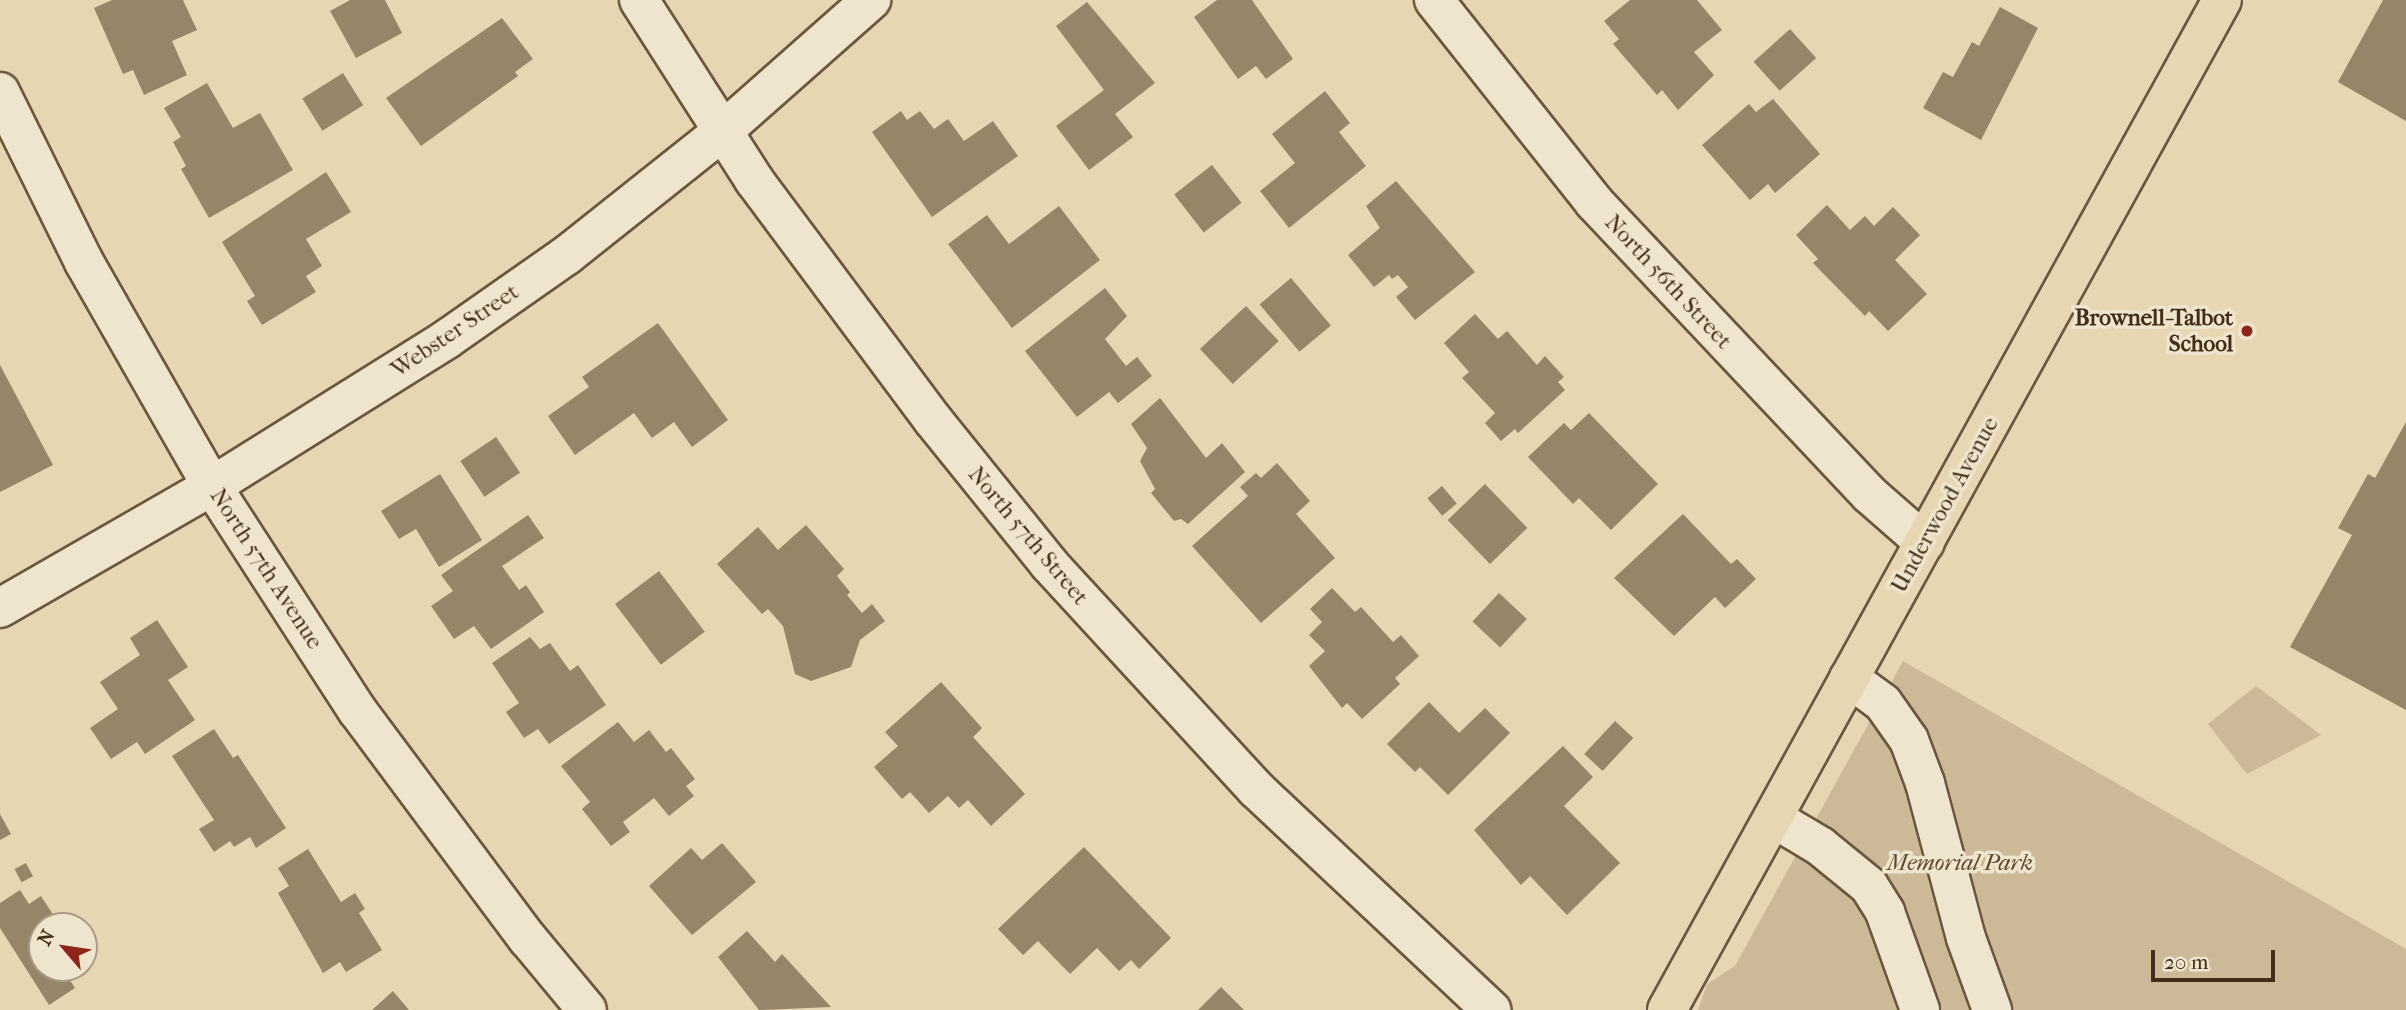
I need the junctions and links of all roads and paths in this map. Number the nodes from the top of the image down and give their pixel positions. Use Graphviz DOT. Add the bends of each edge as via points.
graph roads {
  1 [pos="639,0"];
  2 [pos="871,0"];
  3 [pos="1434,0"];
  4 [pos="2222,0"];
  5 [pos="0,92"];
  6 [pos="723,131"];
  7 [pos="212,486"];
  8 [pos="1925,543"];
  9 [pos="0,608"];
  10 [pos="1849,678"];
  11 [pos="1773,818"];
  12 [pos="587,1010"];
  13 [pos="1490,1010"];
  14 [pos="1667,1010"];
  15 [pos="1920,1010"];
  16 [pos="1992,1010"];
  1 -- 6 [label="street, North 57th Street"];
  2 -- 6 [label="street, Webster Street"];
  3 -- 8 [label="street, North 56th Street" via="1594,202 1873,498"];
  4 -- 8 [label="main road, Underwood Avenue"];
  5 -- 7 [label="street, North 57th Avenue" via="84,262"];
  6 -- 7 [label="street, Webster Street" via="567,255 447,339"];
  6 -- 13 [label="street, North 57th Street" via="933,420 1049,564 1256,789"];
  7 -- 9 [label="street, Webster Street"];
  7 -- 12 [label="street, North 57th Avenue" via="357,710 528,939"];
  8 -- 10 [label="main road, Underwood Avenue"];
  10 -- 11 [label="main road, Underwood Avenue"];
  10 -- 16 [label="street" via="1884,703 1909,740 1966,938"];
  11 -- 14 [label="main road, Underwood Avenue"];
  11 -- 15 [label="street" via="1830,853 1869,886 1885,912"];
}
